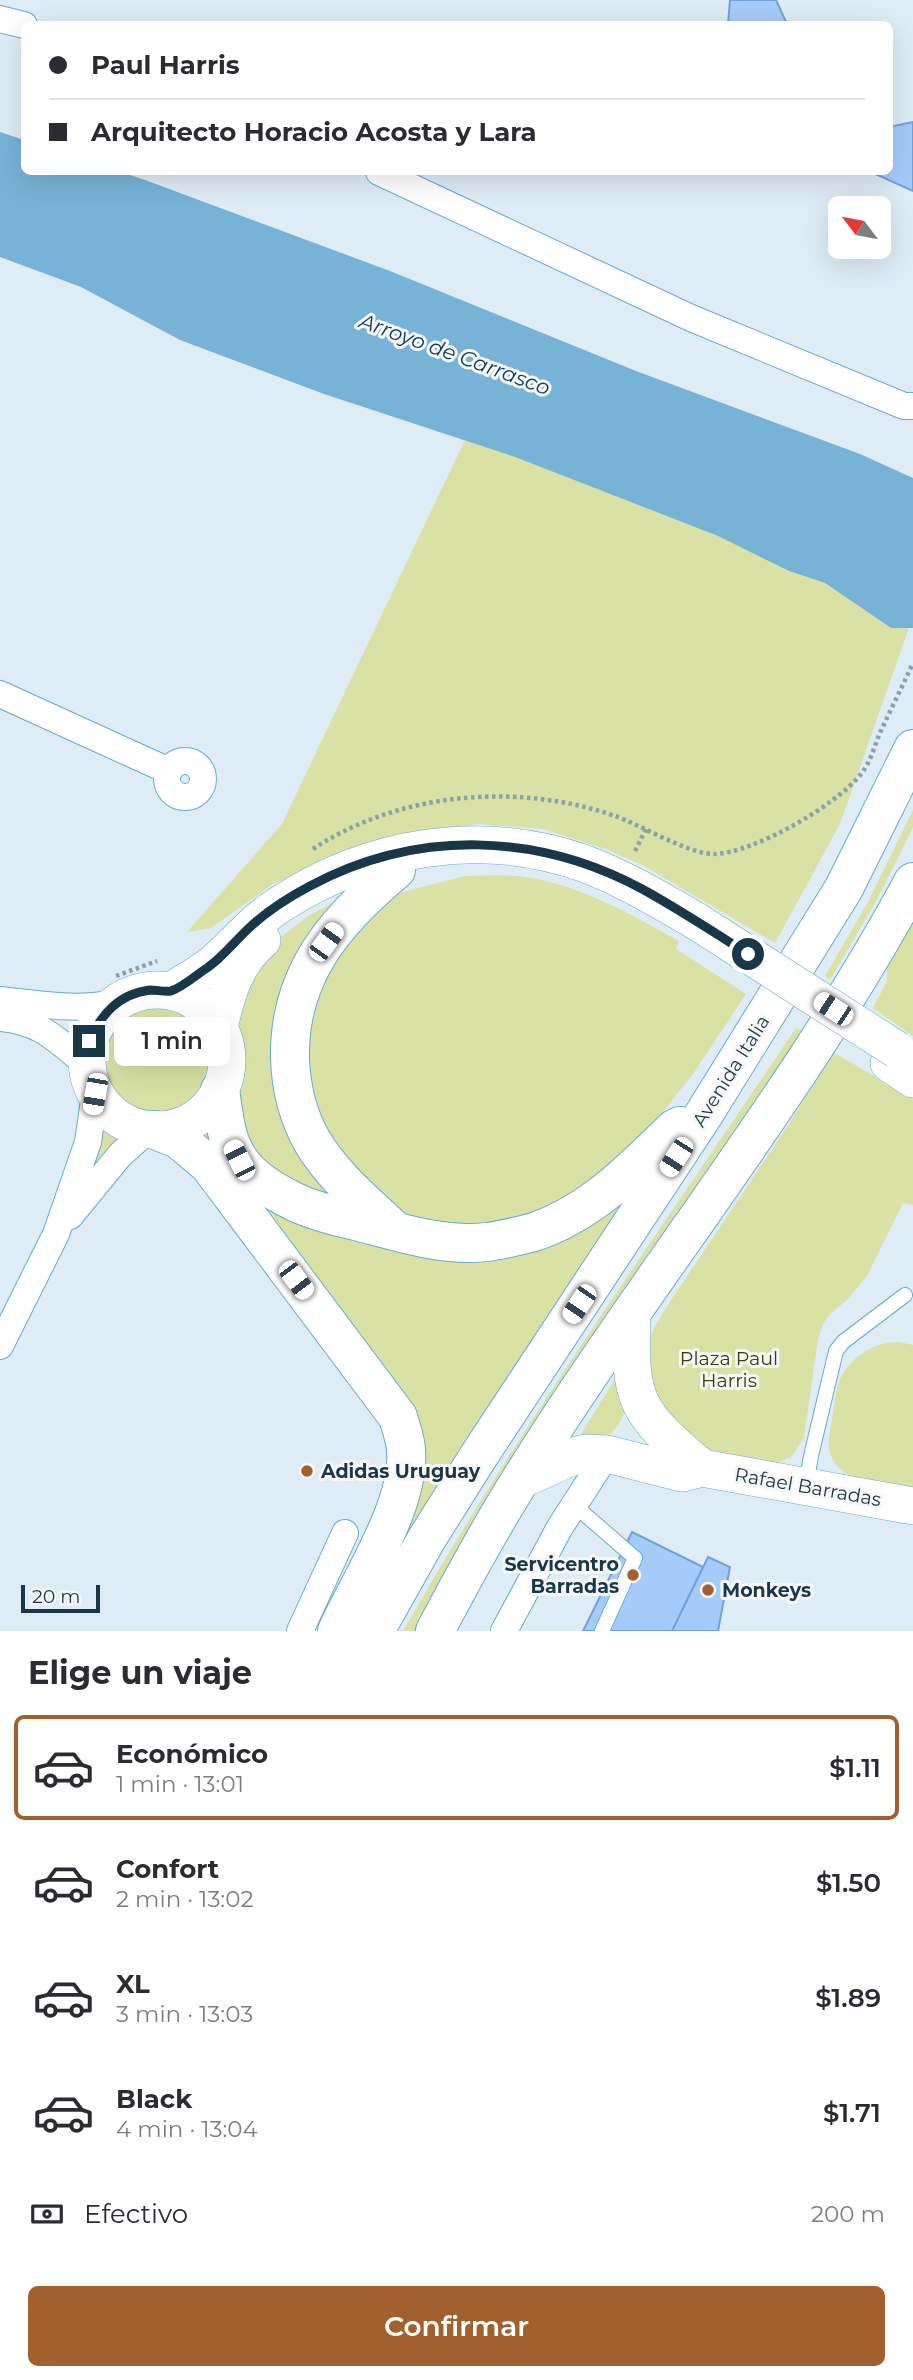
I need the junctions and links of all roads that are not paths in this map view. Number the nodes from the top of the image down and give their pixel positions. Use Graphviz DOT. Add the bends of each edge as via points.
graph roads {
  1 [pos="0,19"];
  2 [pos="21,25"];
  3 [pos="385,175"];
  4 [pos="909,406"];
  5 [pos="0,694"];
  6 [pos="913,749"];
  7 [pos="169,771"];
  8 [pos="396,870"];
  9 [pos="913,882"];
  10 [pos="696,931"];
  11 [pos="171,991"];
  12 [pos="0,1000"];
  13 [pos="115,1003"];
  14 [pos="0,1018"];
  15 [pos="219,1028"];
  16 [pos="903,1063"];
  17 [pos="91,1079"];
  18 [pos="220,1090"];
  19 [pos="704,1114"];
  20 [pos="152,1130"];
  21 [pos="396,1231"];
  22 [pos="56,1234"];
  23 [pos="905,1295"];
  24 [pos="632,1313"];
  25 [pos="0,1346"];
  26 [pos="638,1402"];
  27 [pos="607,1454"];
  28 [pos="702,1468"];
  29 [pos="520,1480"];
  30 [pos="806,1487"];
  31 [pos="574,1505"];
  32 [pos="913,1506"];
  33 [pos="345,1533"];
  34 [pos="443,1625"];
  35 [pos="300,1631"];
  36 [pos="337,1631"];
  37 [pos="375,1631"];
  38 [pos="504,1631"];
  39 [pos="602,1631"];
  1 -- 2 [label="street"];
  3 -- 4 [label="street" via="691,318"];
  5 -- 7 [label="street"];
  6 -- 19 [label="main road, Avenida Italia" via="844,888"];
  8 -- 10 [label="main road" via="477,859 524,864 582,879"];
  8 -- 15 [label="main road" via="319,899 258,943 234,977"];
  8 -- 21 [label="main road" via="366,895 316,955 300,986 290,1048 298,1110 312,1141 332,1170"];
  9 -- 24 [label="main road" via="807,1059"];
  10 -- 11 [label="main road" via="642,889 583,863 521,847 447,845 354,866 309,887 268,913 215,962"];
  10 -- 16 [label="main road"];
  11 -- 13 [label="main road" via="132,994"];
  11 -- 15 [label="main road" via="207,1011"];
  12 -- 13 [label="street" via="59,1008"];
  13 -- 17 [label="main road" via="99,1020 89,1041"];
  14 -- 17 [label="street" via="51,1034"];
  15 -- 18 [label="main road" via="227,1059"];
  17 -- 20 [label="main road" via="105,1108 132,1126"];
  17 -- 22 [label="street" via="88,1142"];
  18 -- 20 [label="main road" via="200,1115 171,1129"];
  18 -- 21 [label="main road" via="230,1143 255,1178 297,1203"];
  19 -- 21 [label="main road" via="674,1129 596,1201 534,1231 486,1242 440,1241"];
  19 -- 37 [label="main road, Avenida Italia" via="478,1457"];
  20 -- 22 [label="street" via="120,1155"];
  20 -- 36 [label="main road" via="178,1139 209,1166 398,1417 406,1447 405,1475 395,1514"];
  22 -- 25 [label="street"];
  23 -- 30 [label="lane" via="836,1351"];
  24 -- 26 [label="main road" via="630,1357"];
  24 -- 29 [label="main road"];
  26 -- 27 [label="main road" via="638,1413 624,1438"];
  26 -- 28 [label="main road" via="652,1423"];
  27 -- 28 [label="main road, Rafael Barradas" via="682,1473"];
  27 -- 29 [label="main road, Rafael Barradas" via="574,1456"];
  27 -- 31 [label="street"];
  28 -- 30 [label="main road, Rafael Barradas"];
  29 -- 34 [label="main road"];
  30 -- 32 [label="main road, Rafael Barradas"];
  31 -- 38 [label="street"];
  31 -- 39 [label="lane" via="635,1558"];
  33 -- 35 [label="street"];
}
